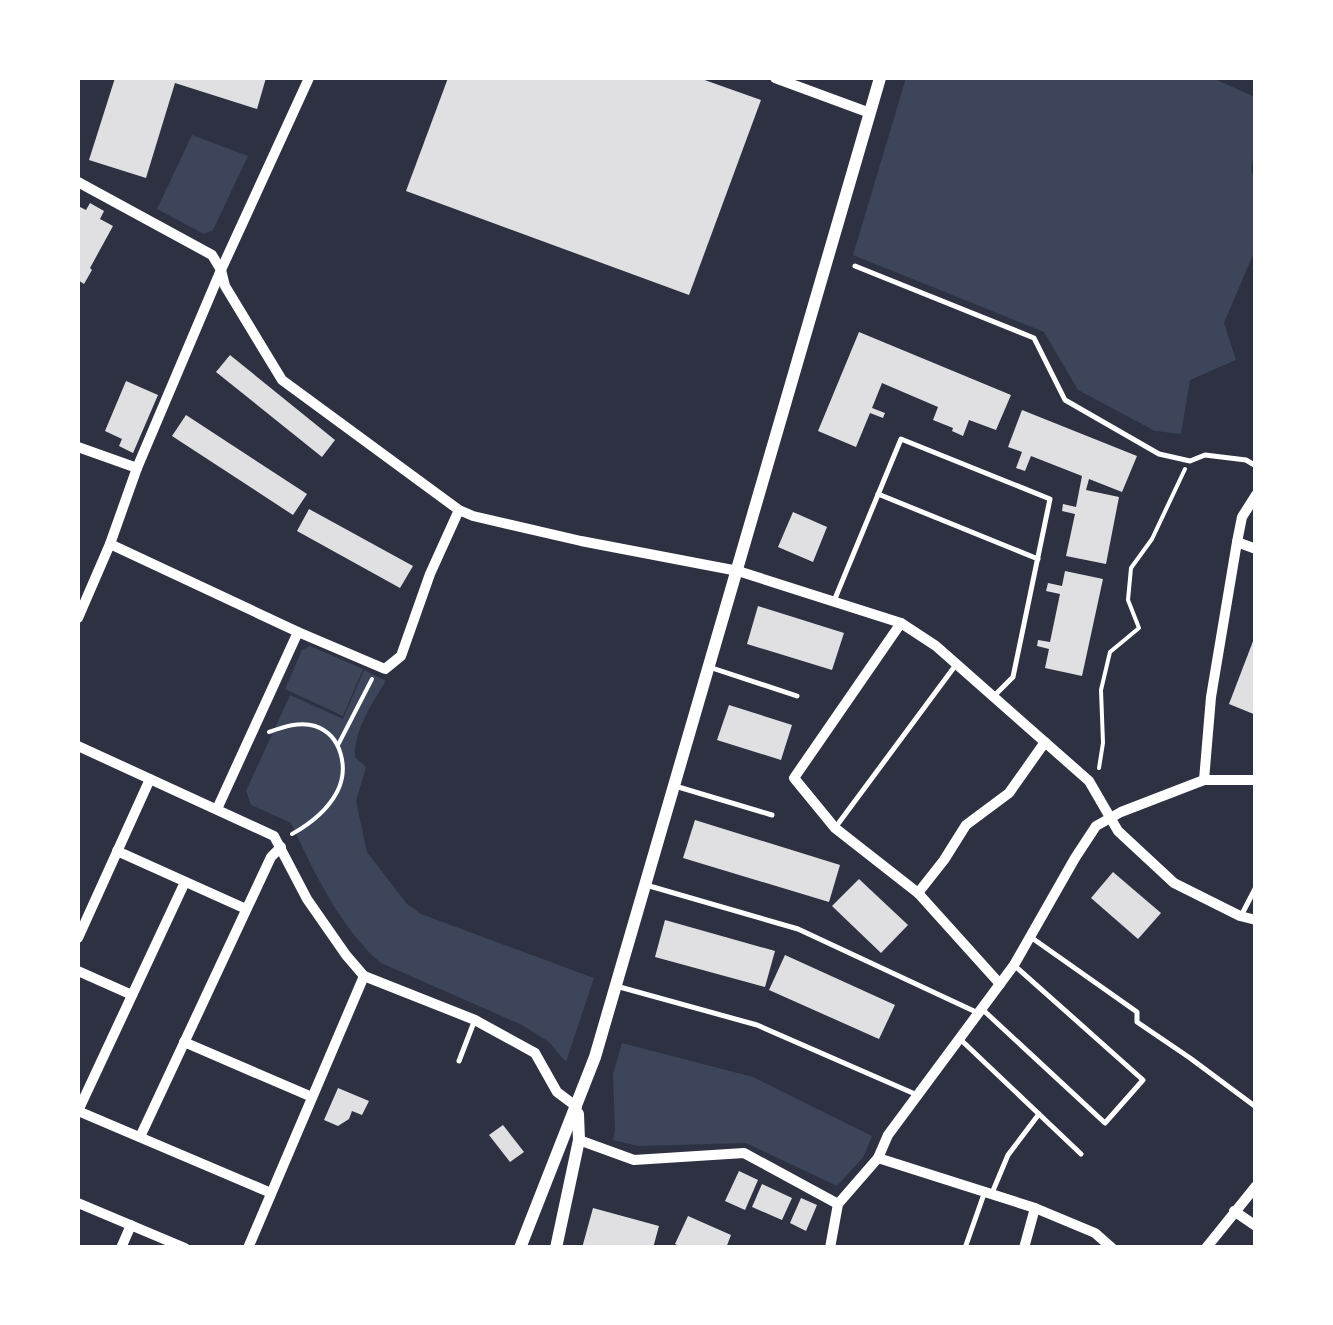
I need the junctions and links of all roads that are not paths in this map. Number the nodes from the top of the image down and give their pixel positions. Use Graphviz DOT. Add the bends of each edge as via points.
graph roads {
  1 [pos="308,78"];
  2 [pos="775,78"];
  3 [pos="880,78"];
  4 [pos="870,113"];
  5 [pos="78,182"];
  6 [pos="856,266"];
  7 [pos="221,270"];
  8 [pos="78,447"];
  9 [pos="1256,466"];
  10 [pos="138,468"];
  11 [pos="878,494"];
  12 [pos="1256,495"];
  13 [pos="459,510"];
  14 [pos="1237,542"];
  15 [pos="110,544"];
  16 [pos="1256,549"];
  17 [pos="1038,559"];
  18 [pos="738,571"];
  19 [pos="834,601"];
  20 [pos="78,618"];
  21 [pos="901,623"];
  22 [pos="298,632"];
  23 [pos="956,664"];
  24 [pos="709,667"];
  25 [pos="797,696"];
  26 [pos="993,697"];
  27 [pos="1045,742"];
  28 [pos="78,746"];
  29 [pos="150,780"];
  30 [pos="1204,780"];
  31 [pos="1256,780"];
  32 [pos="674,786"];
  33 [pos="217,809"];
  34 [pos="772,815"];
  35 [pos="1109,818"];
  36 [pos="836,828"];
  37 [pos="281,847"];
  38 [pos="118,851"];
  39 [pos="185,882"];
  40 [pos="645,885"];
  41 [pos="1256,887"];
  42 [pos="918,893"];
  43 [pos="246,909"];
  44 [pos="1240,916"];
  45 [pos="1256,920"];
  46 [pos="78,938"];
  47 [pos="1032,938"];
  48 [pos="1014,965"];
  49 [pos="78,971"];
  50 [pos="364,976"];
  51 [pos="1000,984"];
  52 [pos="616,986"];
  53 [pos="132,996"];
  54 [pos="980,1011"];
  55 [pos="475,1020"];
  56 [pos="960,1039"];
  57 [pos="184,1042"];
  58 [pos="458,1061"];
  59 [pos="918,1095"];
  60 [pos="312,1097"];
  61 [pos="1256,1106"];
  62 [pos="577,1107"];
  63 [pos="78,1111"];
  64 [pos="1039,1114"];
  65 [pos="140,1138"];
  66 [pos="579,1140"];
  67 [pos="1082,1154"];
  68 [pos="878,1158"];
  69 [pos="1256,1186"];
  70 [pos="272,1193"];
  71 [pos="989,1193"];
  72 [pos="78,1203"];
  73 [pos="838,1204"];
  74 [pos="1036,1208"];
  75 [pos="1234,1211"];
  76 [pos="131,1225"];
  77 [pos="1256,1226"];
  78 [pos="122,1248"];
  79 [pos="185,1248"];
  80 [pos="248,1248"];
  81 [pos="520,1248"];
  82 [pos="556,1248"];
  83 [pos="830,1248"];
  84 [pos="965,1248"];
  85 [pos="1024,1248"];
  86 [pos="1112,1248"];
  87 [pos="1206,1248"];
  1 -- 7 [label="street"];
  2 -- 4 [label="street"];
  3 -- 4 [label="street"];
  4 -- 18 [label="street"];
  5 -- 7 [label="street" via="212,255"];
  6 -- 9 [label="lane" via="1034,338 1065,400 1158,454"];
  7 -- 10 [label="street"];
  7 -- 13 [label="street" via="282,380"];
  8 -- 10 [label="street"];
  10 -- 15 [label="street"];
  11 -- 17 [label="lane"];
  11 -- 17 [label="lane" via="900,438 1034,492 1050,499"];
  11 -- 19 [label="lane"];
  12 -- 14 [label="street"];
  13 -- 18 [label="street"];
  13 -- 22 [label="street" via="401,656 385,668"];
  14 -- 16 [label="street"];
  14 -- 30 [label="street"];
  15 -- 20 [label="street"];
  15 -- 22 [label="street"];
  17 -- 26 [label="lane" via="1013,677"];
  18 -- 19 [label="street"];
  18 -- 24 [label="street"];
  19 -- 21 [label="street"];
  21 -- 23 [label="street"];
  21 -- 36 [label="street" via="794,778"];
  22 -- 33 [label="street"];
  23 -- 26 [label="street"];
  23 -- 36 [label="lane"];
  24 -- 25 [label="lane"];
  24 -- 32 [label="street"];
  26 -- 27 [label="street"];
  27 -- 35 [label="street" via="1090,781"];
  27 -- 42 [label="street" via="1009,793 966,825"];
  28 -- 29 [label="street"];
  29 -- 33 [label="street"];
  29 -- 38 [label="street"];
  30 -- 31 [label="street"];
  30 -- 35 [label="street"];
  32 -- 34 [label="lane"];
  32 -- 40 [label="street"];
  33 -- 37 [label="street" via="274,836"];
  35 -- 44 [label="street" via="1174,883"];
  35 -- 47 [label="street" via="1075,858"];
  36 -- 42 [label="street"];
  37 -- 43 [label="street"];
  37 -- 50 [label="street" via="307,899"];
  38 -- 39 [label="street"];
  38 -- 46 [label="street"];
  39 -- 43 [label="street"];
  39 -- 53 [label="street"];
  40 -- 52 [label="street"];
  40 -- 54 [label="lane" via="798,929"];
  41 -- 44 [label="lane"];
  42 -- 51 [label="street"];
  43 -- 57 [label="street"];
  44 -- 45 [label="street"];
  47 -- 48 [label="street"];
  47 -- 61 [label="lane"];
  48 -- 51 [label="street"];
  48 -- 54 [label="lane" via="1142,1080 1105,1123"];
  49 -- 53 [label="street"];
  50 -- 55 [label="street"];
  50 -- 60 [label="street"];
  51 -- 54 [label="street"];
  52 -- 59 [label="lane" via="756,1024"];
  52 -- 62 [label="street"];
  53 -- 63 [label="street"];
  54 -- 56 [label="street"];
  55 -- 58 [label="lane"];
  55 -- 62 [label="street" via="535,1053 558,1092"];
  56 -- 59 [label="street"];
  56 -- 64 [label="lane"];
  57 -- 60 [label="street"];
  57 -- 65 [label="street"];
  59 -- 68 [label="street"];
  60 -- 70 [label="street"];
  62 -- 66 [label="street"];
  62 -- 81 [label="street"];
  63 -- 65 [label="street"];
  64 -- 67 [label="lane"];
  64 -- 71 [label="lane"];
  65 -- 70 [label="street"];
  66 -- 73 [label="street" via="634,1160 744,1153"];
  66 -- 82 [label="street"];
  68 -- 71 [label="street"];
  68 -- 73 [label="street"];
  69 -- 75 [label="street"];
  70 -- 80 [label="street"];
  71 -- 74 [label="street"];
  71 -- 84 [label="lane"];
  72 -- 76 [label="street"];
  73 -- 83 [label="street"];
  74 -- 85 [label="street"];
  74 -- 86 [label="street" via="1096,1233"];
  75 -- 77 [label="street"];
  75 -- 87 [label="street"];
  76 -- 78 [label="street"];
  76 -- 79 [label="street"];
}
